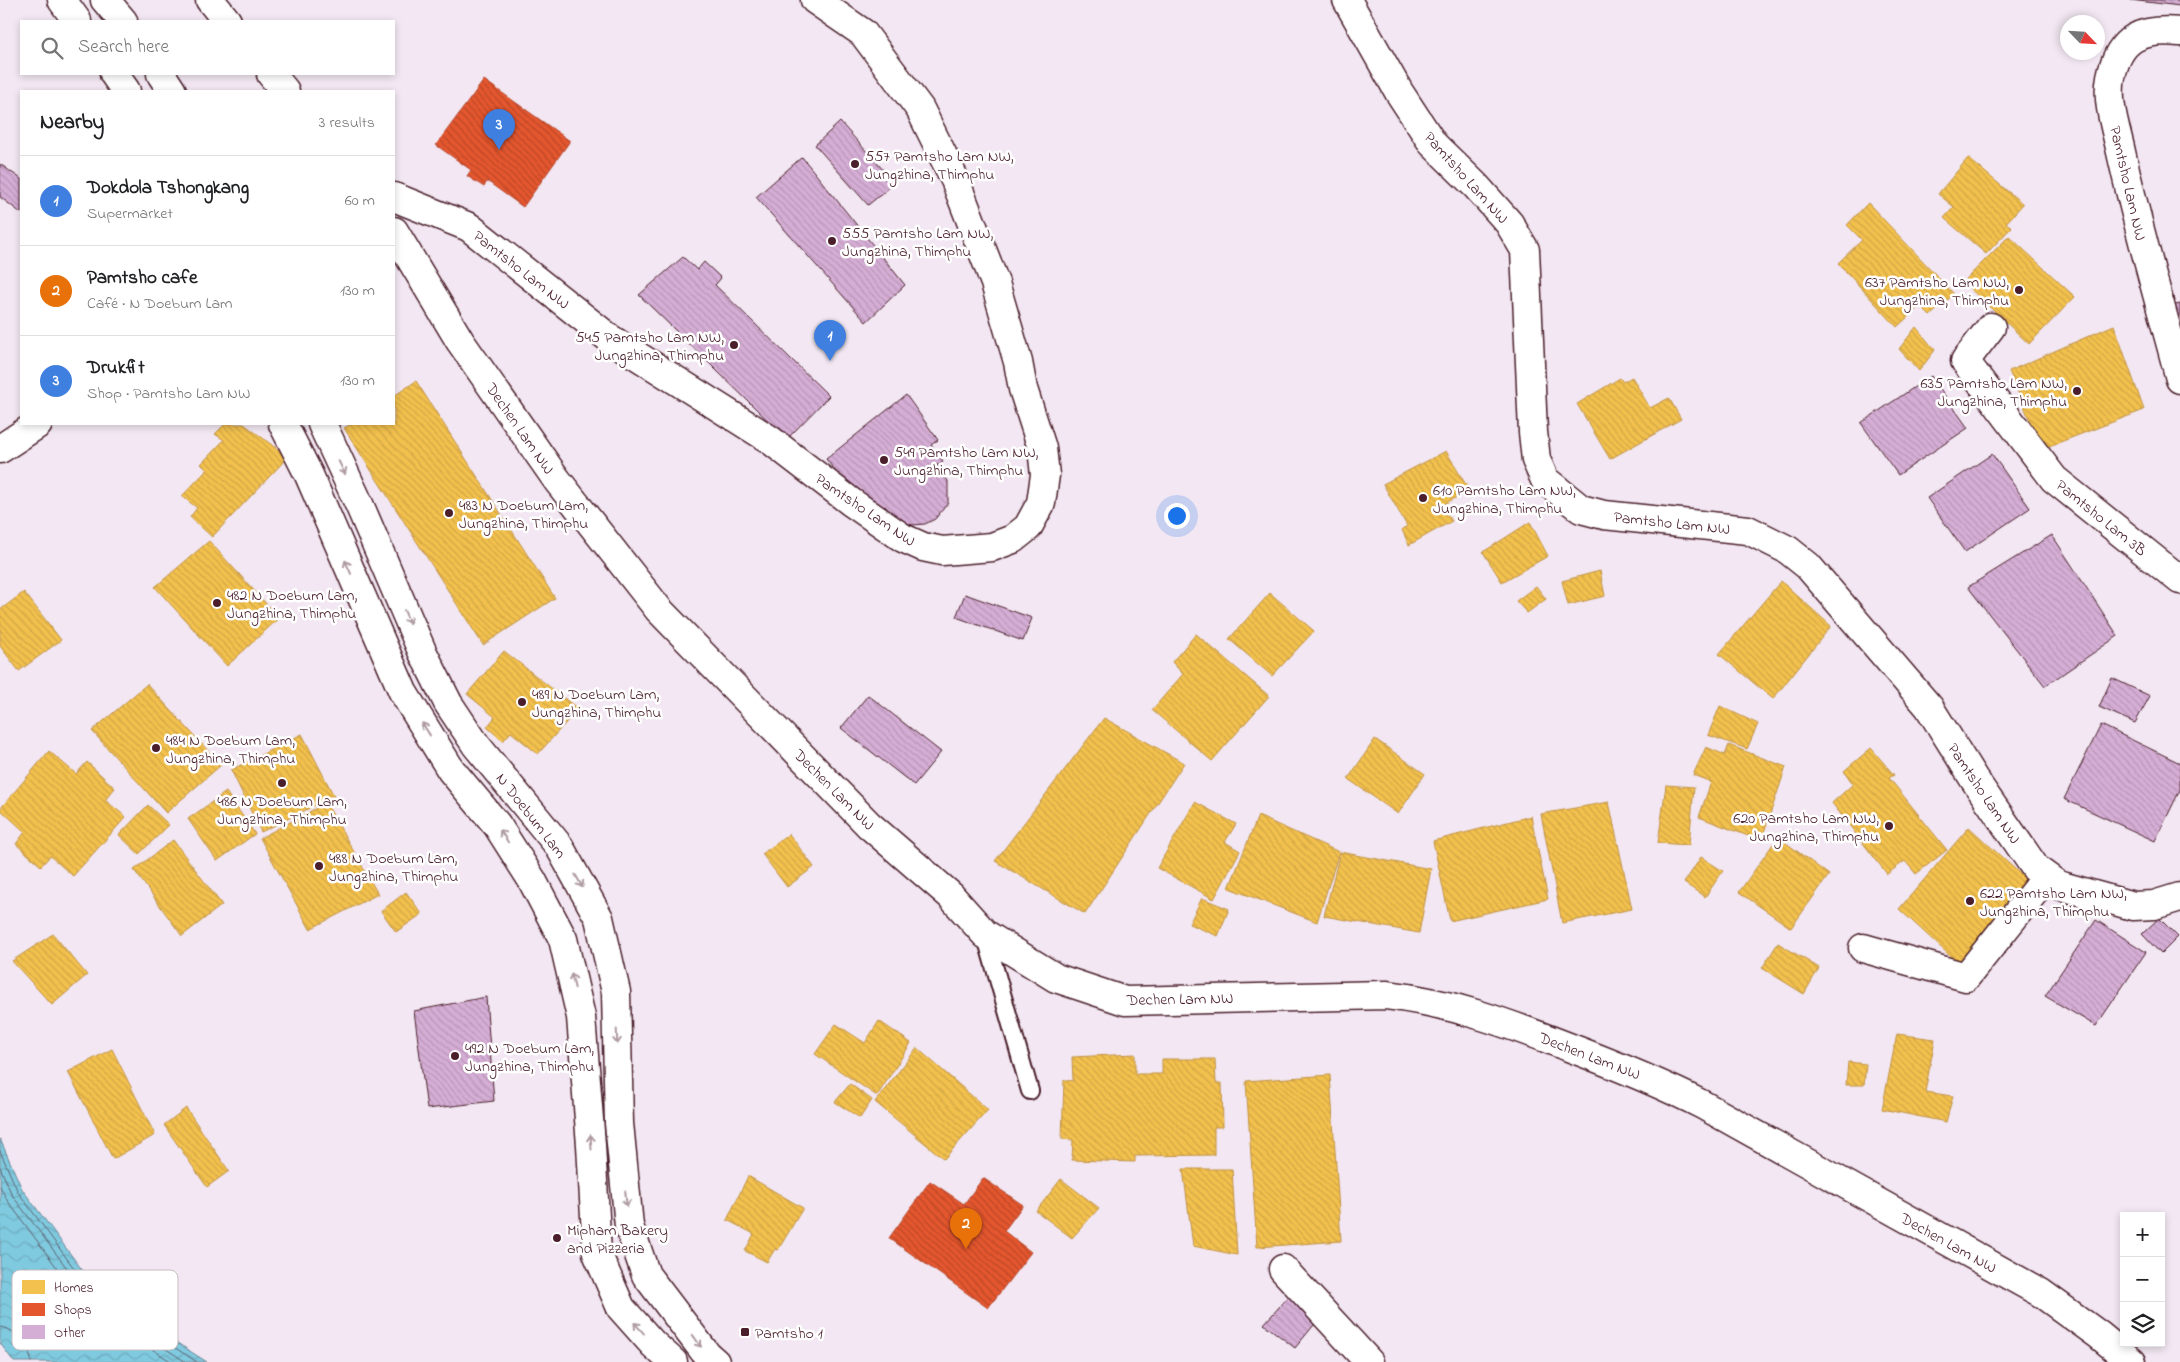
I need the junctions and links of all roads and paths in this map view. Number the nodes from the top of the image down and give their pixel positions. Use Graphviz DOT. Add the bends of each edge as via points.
graph roads {
  1 [pos="62,0"];
  2 [pos="105,0"];
  3 [pos="210,0"];
  4 [pos="814,0"];
  5 [pos="1347,0"];
  6 [pos="76,20"];
  7 [pos="122,20"];
  8 [pos="226,20"];
  9 [pos="2180,32"];
  10 [pos="115,75"];
  11 [pos="162,75"];
  12 [pos="272,75"];
  13 [pos="125,90"];
  14 [pos="171,90"];
  15 [pos="284,90"];
  16 [pos="395,197"];
  17 [pos="395,233"];
  18 [pos="1991,327"];
  19 [pos="2180,379"];
  20 [pos="36,425"];
  21 [pos="284,425"];
  22 [pos="322,425"];
  23 [pos="0,449"];
  24 [pos="2180,580"];
  25 [pos="2046,877"];
  26 [pos="2180,896"];
  27 [pos="986,934"];
  28 [pos="1863,948"];
  29 [pos="1030,1091"];
  30 [pos="1283,1269"];
  31 [pos="673,1362"];
  32 [pos="716,1362"];
  33 [pos="1369,1362"];
  34 [pos="2132,1362"];
  1 -- 6 [label="street"];
  2 -- 7 [label="street"];
  3 -- 8 [label="street"];
  4 -- 16 [label="street, Pamtsho Lam NW" via="863,33 920,109 955,180 996,283 1042,448 1045,476 1041,504 1028,527 1013,539 992,547 942,551 903,538 769,439 609,338 469,227"];
  5 -- 25 [label="street, Pamtsho Lam NW" via="1399,92 1433,144 1509,223 1525,250 1533,432 1536,460 1544,480 1581,509 1604,515 1748,530 1788,550 1808,566 1929,707 1974,779 2036,869"];
  9 -- 19 [label="street, Pamtsho Lam NW" via="2143,32 2133,37 2116,64 2111,92 2135,216"];
  10 -- 13 [label="street"];
  11 -- 14 [label="street"];
  12 -- 15 [label="street"];
  17 -- 27 [label="street, Dechen Lam NW" via="460,341 557,480 659,610 869,825 951,896"];
  18 -- 24 [label="street, Pamtsho Lam 3B" via="1966,361 2018,432 2054,479"];
  20 -- 23 [label="street"];
  31 -- 21 [label="street, N Doebum Lam, one-way" via="622,1308 597,1253 581,1017 563,940 532,880 497,825 451,770 403,692 309,475"];
  22 -- 32 [label="street, N Doebum Lam, one-way" via="448,703 476,745 559,846 599,918 616,992 619,1123 629,1226 646,1275 707,1355"];
  25 -- 26 [label="street, Pamtsho Lam NW" via="2058,885 2133,906 2154,905"];
  25 -- 28 [label="street" via="1966,977"];
  27 -- 29 [label="lane"];
  27 -- 34 [label="street, Dechen Lam NW" via="1056,978 1125,1000 1386,995 1472,1012 1522,1029 1653,1080 1703,1105 2041,1293"];
  30 -- 33 [label="street"];
}
